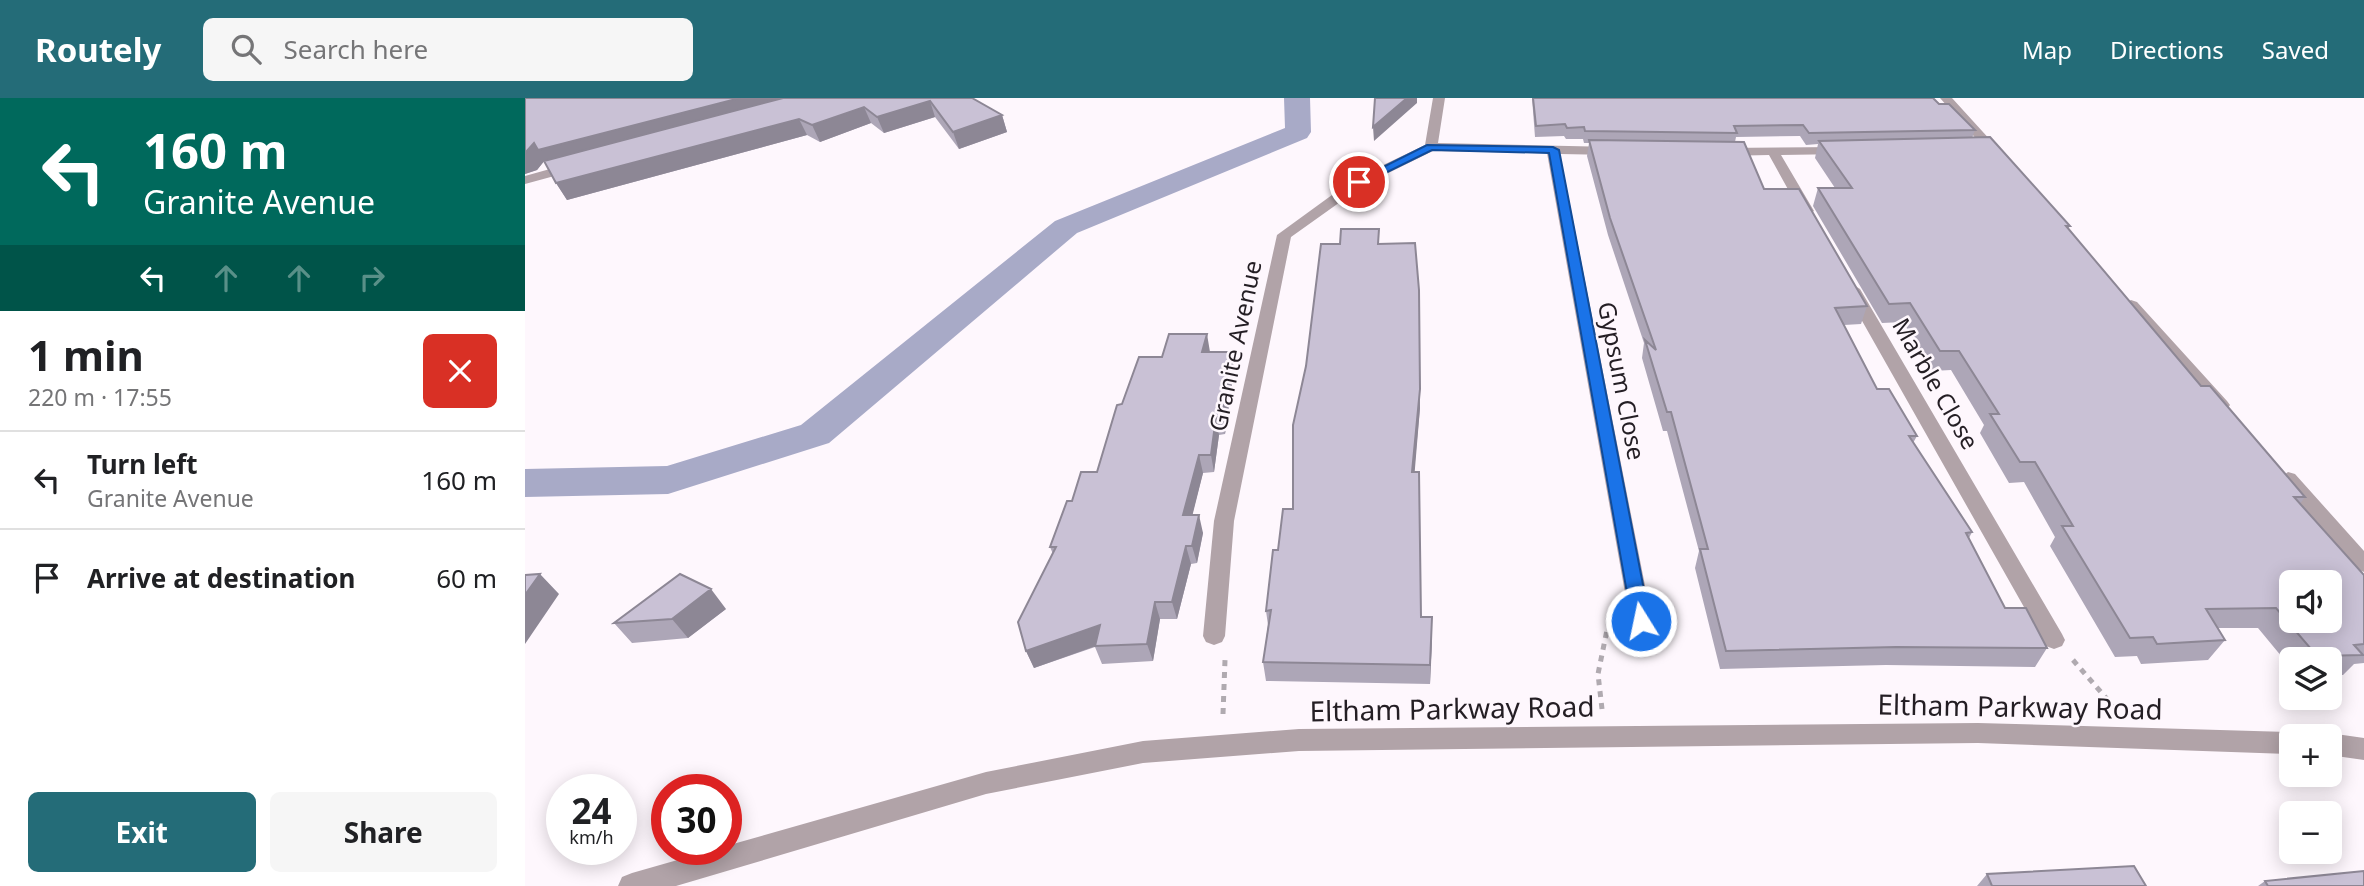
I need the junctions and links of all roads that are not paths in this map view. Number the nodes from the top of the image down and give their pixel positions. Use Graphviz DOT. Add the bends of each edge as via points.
graph roads {
  1 [pos="1439,98"];
  2 [pos="1946,98"];
  3 [pos="1431,147"];
  4 [pos="1553,150"];
  5 [pos="1622,151"];
  6 [pos="1855,151"];
  7 [pos="1705,152"];
  8 [pos="1773,152"];
  9 [pos="592,161"];
  10 [pos="2010,169"];
  11 [pos="525,180"];
  12 [pos="1814,224"];
  13 [pos="1842,271"];
  14 [pos="2122,294"];
  15 [pos="2234,418"];
  16 [pos="2280,470"];
  17 [pos="2364,564"];
  18 [pos="1641,621"];
  19 [pos="1214,636"];
  20 [pos="2054,640"];
  21 [pos="2279,743"];
  22 [pos="2342,746"];
  23 [pos="2364,749"];
  24 [pos="632,886"];
  1 -- 3 [label="street"];
  2 -- 10 [label="street" via="1985,149"];
  3 -- 4 [label="street, Granite Avenue"];
  3 -- 19 [label="street, Granite Avenue" via="1359,182 1284,235 1224,521"];
  4 -- 5 [label="street, Granite Avenue"];
  4 -- 18 [label="street, Gypsum Close"];
  6 -- 8 [label="street"];
  7 -- 8 [label="street"];
  8 -- 12 [label="street"];
  9 -- 11 [label="street"];
  13 -- 20 [label="street, Marble Close"];
  14 -- 15 [label="street"];
  16 -- 17 [label="street"];
  21 -- 24 [label="street, Eltham Parkway Road" via="1977,733 1299,740 1143,752 986,783"];
  22 -- 23 [label="street"];
}
